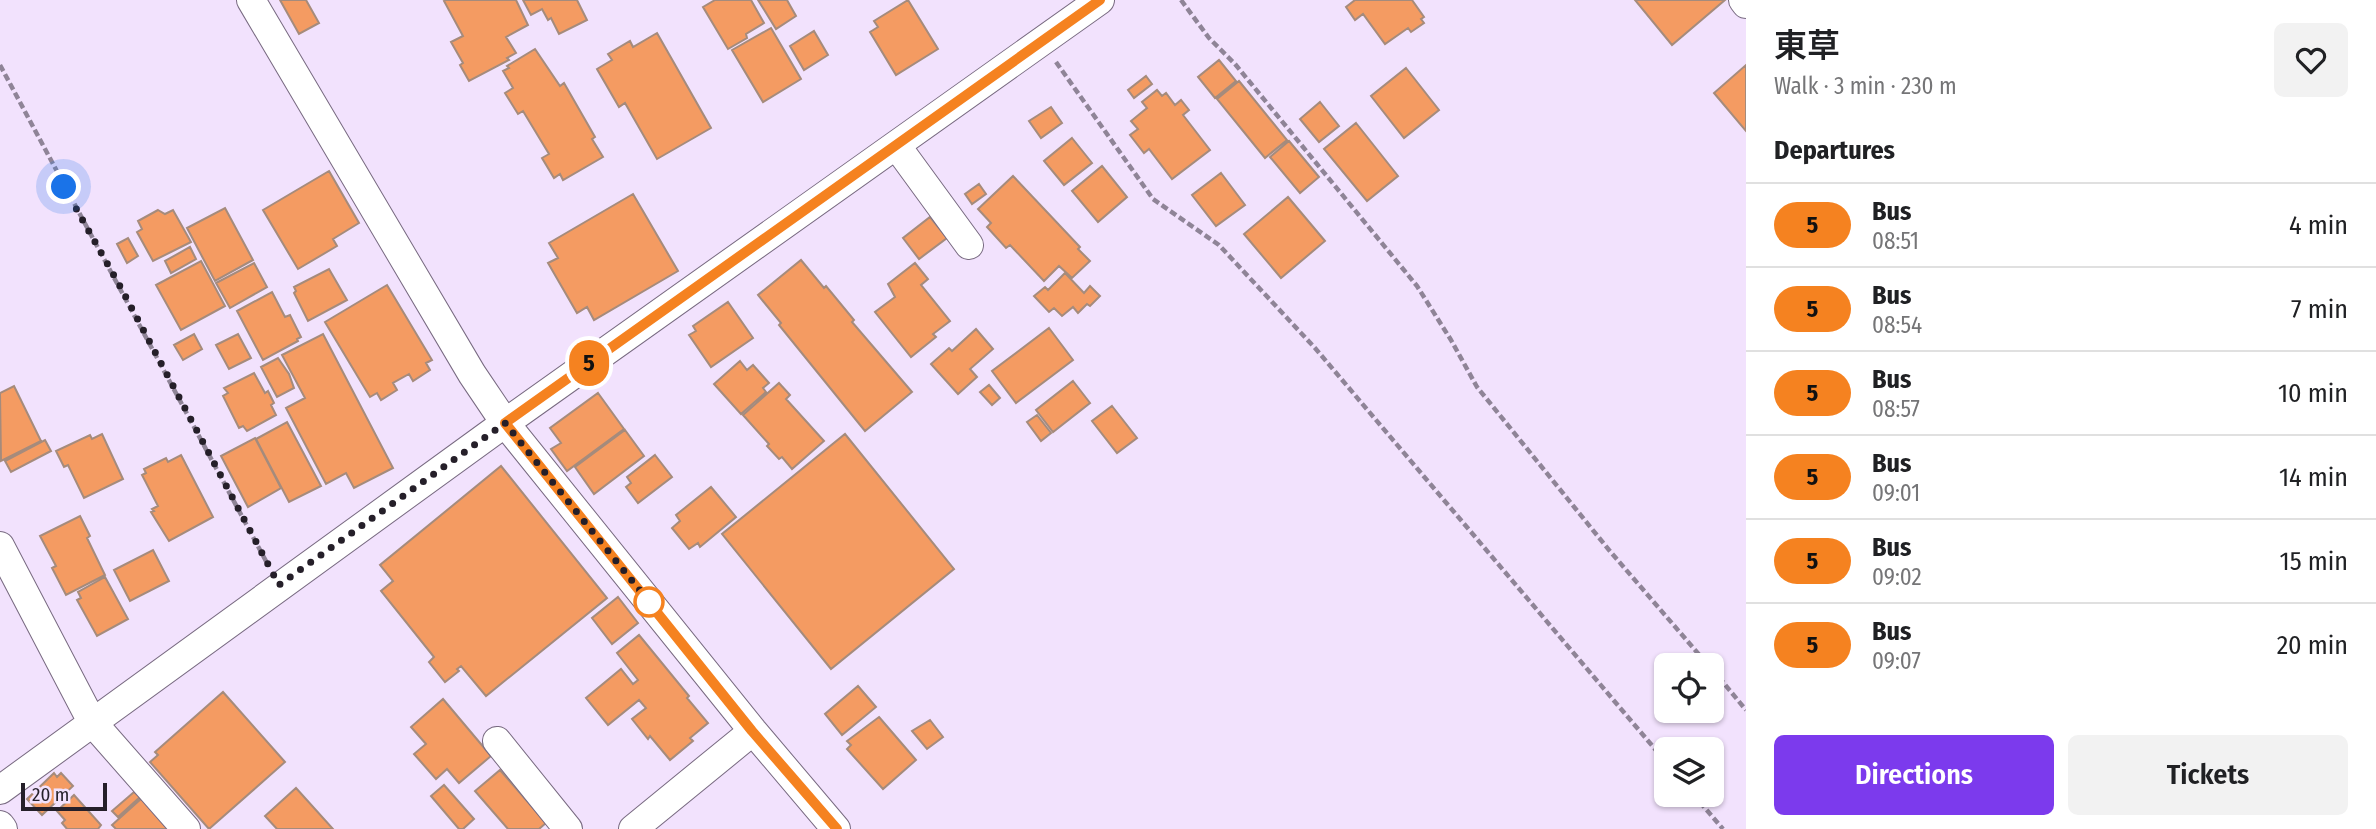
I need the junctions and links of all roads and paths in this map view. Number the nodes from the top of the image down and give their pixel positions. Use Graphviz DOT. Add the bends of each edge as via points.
graph roads {
  1 [pos="251,0"];
  2 [pos="1100,0"];
  3 [pos="1181,0"];
  4 [pos="1042,42"];
  5 [pos="0,65"];
  6 [pos="896,145"];
  7 [pos="969,245"];
  8 [pos="505,423"];
  9 [pos="0,546"];
  10 [pos="279,585"];
  11 [pos="1698,653"];
  12 [pos="1724,683"];
  13 [pos="1746,709"];
  14 [pos="92,722"];
  15 [pos="752,731"];
  16 [pos="497,741"];
  17 [pos="1654,748"];
  18 [pos="0,790"];
  19 [pos="1704,807"];
  20 [pos="186,829"];
  21 [pos="568,829"];
  22 [pos="633,829"];
  23 [pos="836,829"];
  24 [pos="1723,829"];
  1 -- 8 [label="street"];
  2 -- 4 [label="street"];
  3 -- 11 [label="path" via="1417,286 1477,387"];
  4 -- 6 [label="street"];
  4 -- 17 [label="path" via="1153,199 1219,245 1315,348"];
  5 -- 10 [label="path"];
  6 -- 7 [label="street"];
  6 -- 8 [label="street"];
  8 -- 10 [label="street"];
  8 -- 15 [label="street"];
  9 -- 14 [label="street"];
  10 -- 14 [label="street"];
  12 -- 13 [label="path"];
  14 -- 18 [label="street"];
  14 -- 20 [label="street"];
  15 -- 22 [label="street"];
  15 -- 23 [label="street"];
  16 -- 21 [label="street"];
  19 -- 24 [label="path"];
}
